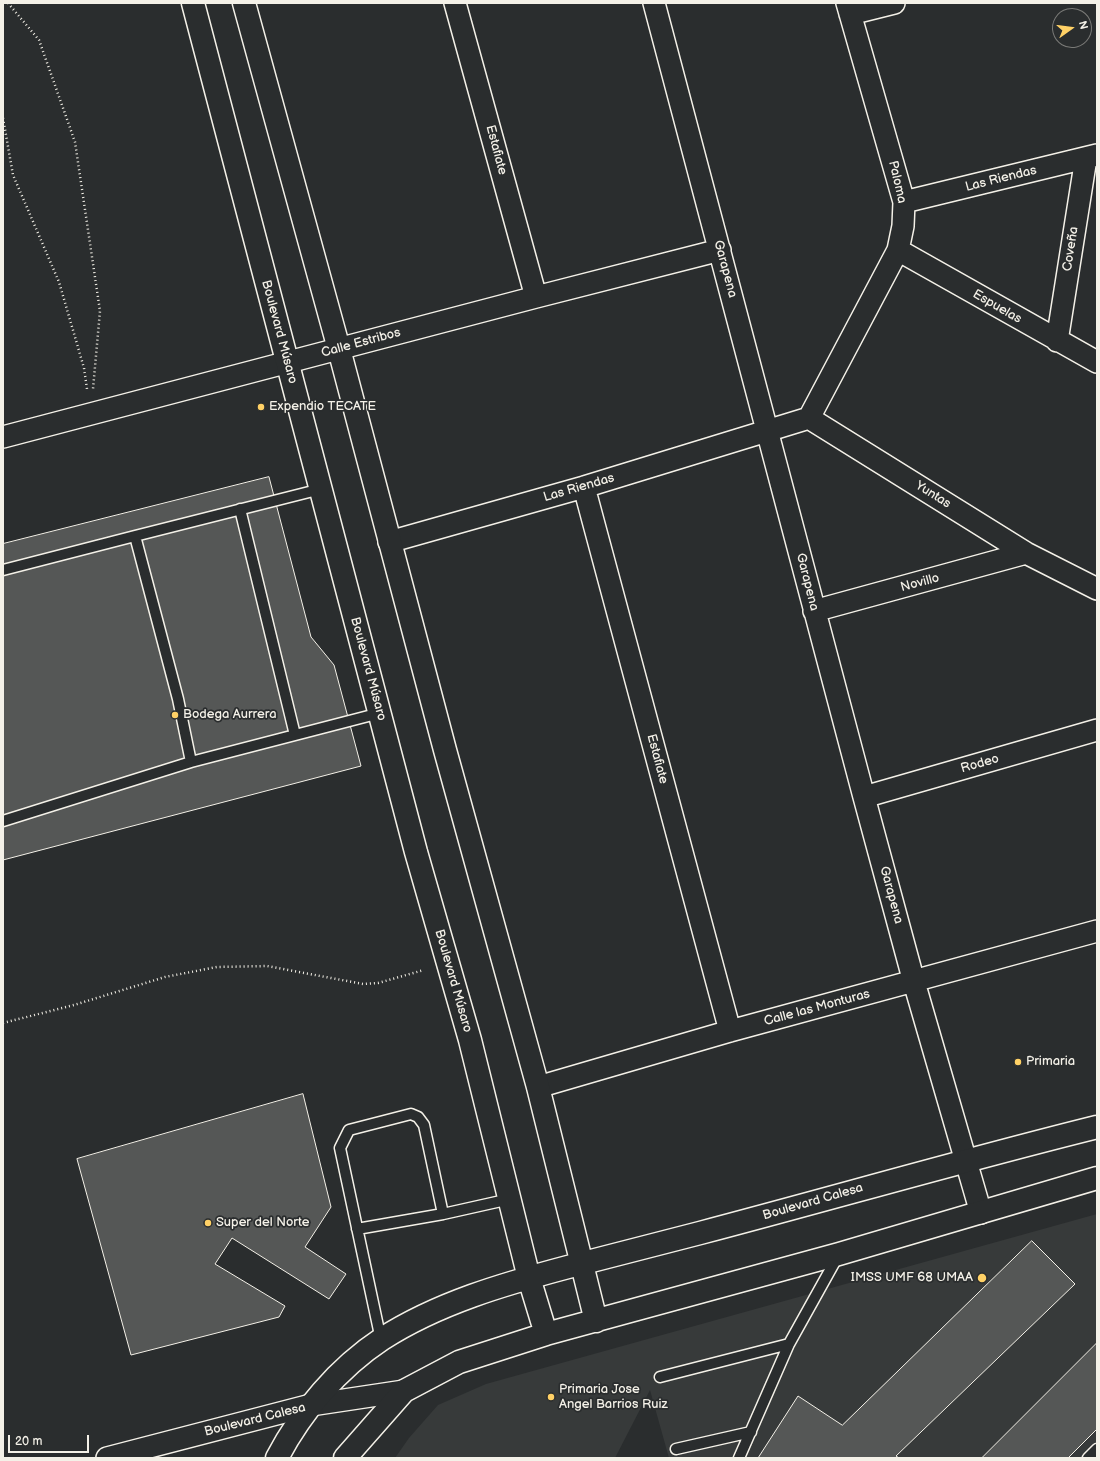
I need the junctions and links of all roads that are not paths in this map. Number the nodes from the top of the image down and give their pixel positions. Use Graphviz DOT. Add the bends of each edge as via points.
graph roads {
  1 [pos="193,3"];
  2 [pos="244,3"];
  3 [pos="455,3"];
  4 [pos="654,3"];
  5 [pos="894,3"];
  6 [pos="848,9"];
  7 [pos="1092,156"];
  8 [pos="904,202"];
  9 [pos="720,250"];
  10 [pos="898,250"];
  11 [pos="536,297"];
  12 [pos="1056,340"];
  13 [pos="339,349"];
  14 [pos="287,362"];
  15 [pos="1097,362"];
  16 [pos="809,418"];
  17 [pos="768,430"];
  18 [pos="3,437"];
  19 [pos="584,487"];
  20 [pos="321,489"];
  21 [pos="240,509"];
  22 [pos="135,536"];
  23 [pos="389,542"];
  24 [pos="1026,553"];
  25 [pos="3,570"];
  26 [pos="1097,589"];
  27 [pos="814,611"];
  28 [pos="380,713"];
  29 [pos="1097,730"];
  30 [pos="295,735"];
  31 [pos="191,762"];
  32 [pos="864,797"];
  33 [pos="3,821"];
  34 [pos="1097,930"];
  35 [pos="914,982"];
  36 [pos="730,1031"];
  37 [pos="538,1087"];
  38 [pos="1097,1127"];
  39 [pos="966,1160"];
  40 [pos="1097,1178"];
  41 [pos="510,1199"];
  42 [pos="981,1213"];
  43 [pos="443,1214"];
  44 [pos="357,1229"];
  45 [pos="839,1254"];
  46 [pos="582,1264"];
  47 [pos="529,1278"];
  48 [pos="596,1321"];
  49 [pos="546,1334"];
  50 [pos="381,1340"];
  51 [pos="789,1344"];
  52 [pos="660,1377"];
  53 [pos="404,1391"];
  54 [pos="311,1405"];
  55 [pos="751,1432"];
  56 [pos="676,1449"];
  57 [pos="1097,1449"];
  58 [pos="107,1458"];
  59 [pos="277,1458"];
  60 [pos="345,1458"];
  61 [pos="739,1458"];
  62 [pos="1088,1458"];
  1 -- 14 [label="street, Boulevard Músaro"];
  2 -- 13 [label="street"];
  3 -- 11 [label="street, Estafiate"];
  4 -- 9 [label="street, Garapena"];
  5 -- 6 [label="street"];
  6 -- 8 [label="street, Paloma"];
  7 -- 8 [label="street, Las Riendas"];
  7 -- 12 [label="street, Coveña"];
  8 -- 10 [label="street, Paloma"];
  9 -- 11 [label="street, Calle Estribos"];
  9 -- 17 [label="street, Garapena"];
  10 -- 12 [label="street, Espuelas"];
  10 -- 16 [label="street, Paloma"];
  11 -- 13 [label="street, Calle Estribos"];
  12 -- 15 [label="street, Espuelas"];
  13 -- 14 [label="street, Calle Estribos"];
  13 -- 23 [label="street"];
  14 -- 18 [label="street, Calle Estribos"];
  14 -- 20 [label="street, Boulevard Músaro"];
  16 -- 17 [label="street"];
  16 -- 24 [label="street, Yuntas"];
  17 -- 19 [label="street, Las Riendas"];
  17 -- 27 [label="street, Garapena"];
  19 -- 23 [label="street, Las Riendas"];
  19 -- 36 [label="street, Estafiate"];
  20 -- 21 [label="lane"];
  20 -- 28 [label="street, Boulevard Músaro"];
  21 -- 22 [label="lane"];
  21 -- 30 [label="lane"];
  22 -- 25 [label="lane"];
  22 -- 31 [label="lane" via="178,699"];
  23 -- 37 [label="street"];
  24 -- 26 [label="street, Yuntas"];
  24 -- 27 [label="street, Novillo"];
  27 -- 32 [label="street, Garapena"];
  28 -- 30 [label="lane"];
  28 -- 41 [label="street, Boulevard Músaro" via="470,1040"];
  29 -- 32 [label="street, Rodeo"];
  30 -- 31 [label="lane"];
  31 -- 33 [label="lane"];
  32 -- 35 [label="street, Garapena"];
  34 -- 35 [label="street, Calle las Monturas"];
  35 -- 36 [label="street, Calle las Monturas"];
  35 -- 39 [label="street, Garapena"];
  36 -- 37 [label="street, Calle las Monturas"];
  37 -- 46 [label="street"];
  38 -- 39 [label="street, Boulevard Calesa"];
  39 -- 42 [label="street, Garapena"];
  39 -- 46 [label="street, Boulevard Calesa"];
  40 -- 42 [label="street"];
  41 -- 43 [label="lane"];
  41 -- 47 [label="street, Boulevard Músaro"];
  42 -- 45 [label="street"];
  43 -- 44 [label="lane"];
  43 -- 44 [label="lane" via="424,1125 418,1117 411,1114 349,1130 340,1148"];
  44 -- 50 [label="lane"];
  45 -- 48 [label="street"];
  45 -- 51 [label="lane"];
  46 -- 47 [label="street, Boulevard Calesa"];
  46 -- 48 [label="street"];
  47 -- 49 [label="street, Boulevard Músaro"];
  47 -- 50 [label="street, Boulevard Calesa" via="478,1294 426,1315"];
  48 -- 49 [label="street"];
  49 -- 53 [label="street" via="459,1362"];
  50 -- 54 [label="street, Boulevard Calesa" via="344,1369"];
  51 -- 52 [label="lane"];
  51 -- 55 [label="lane"];
  53 -- 54 [label="street, Boulevard Calesa"];
  53 -- 60 [label="street"];
  54 -- 58 [label="street, Boulevard Calesa"];
  54 -- 59 [label="street, Boulevard Calesa"];
  55 -- 56 [label="lane"];
  55 -- 61 [label="lane"];
  57 -- 62 [label="lane"];
}
